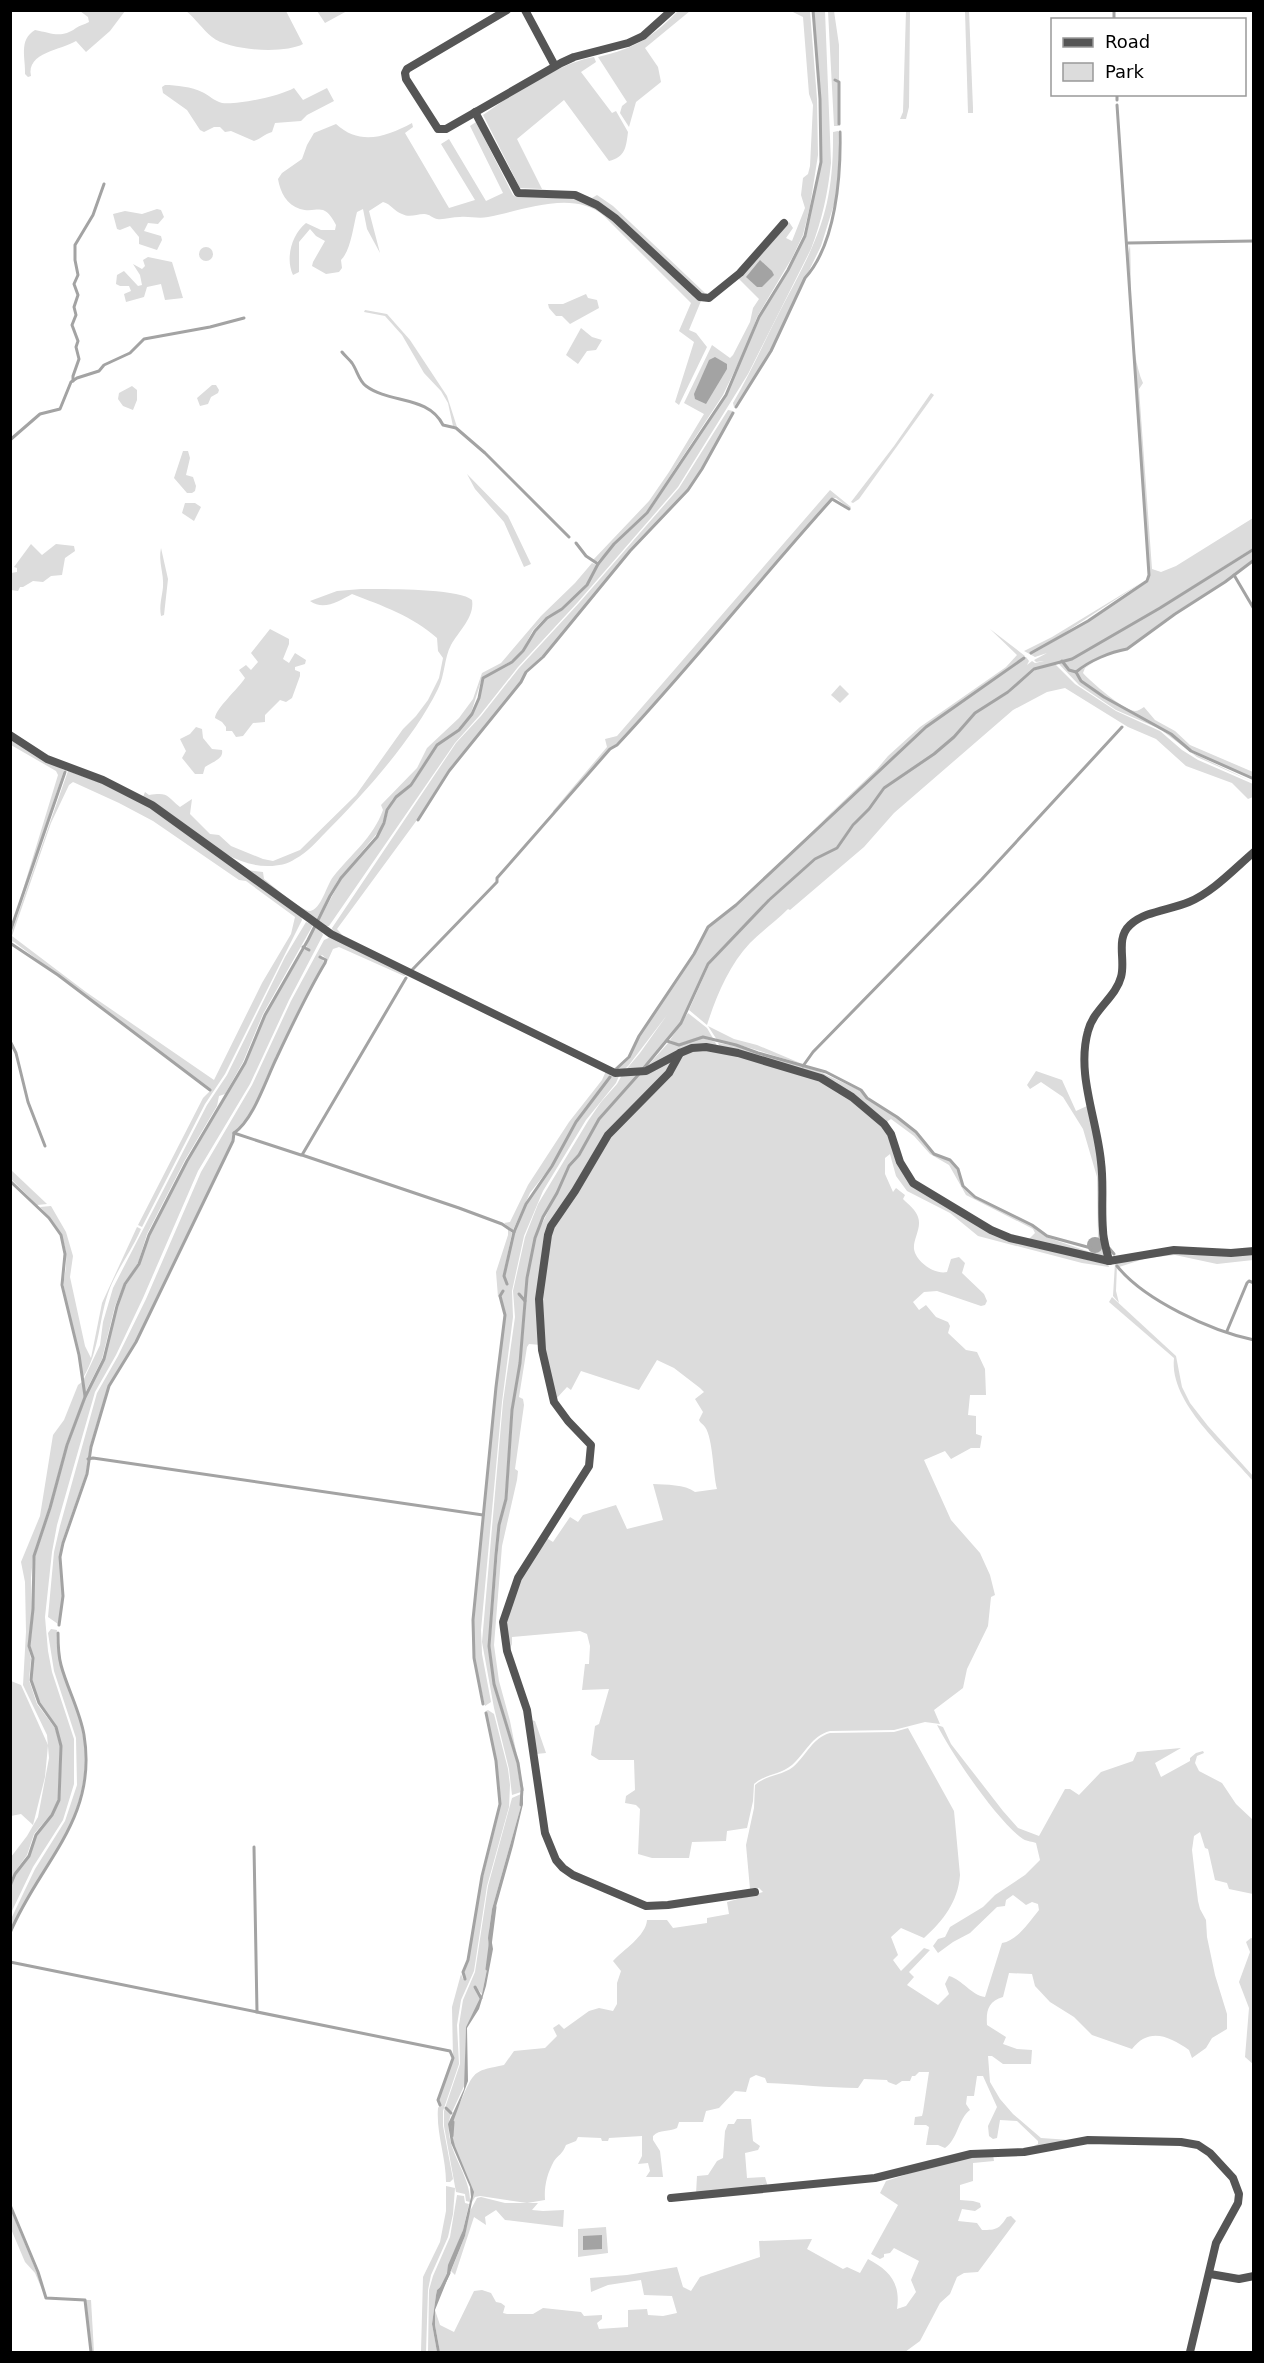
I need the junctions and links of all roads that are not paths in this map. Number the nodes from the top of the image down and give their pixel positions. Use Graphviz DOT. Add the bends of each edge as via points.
graph roads {
  1 [pos="507,10"];
  2 [pos="525,10"];
  3 [pos="672,10"];
  4 [pos="555,66"];
  5 [pos="475,112"];
  6 [pos="784,223"];
  7 [pos="10,735"];
  8 [pos="1254,852"];
  9 [pos="680,1053"];
  10 [pos="1254,1251"];
  11 [pos="1109,1261"];
  12 [pos="755,1892"];
  13 [pos="671,2198"];
  14 [pos="1210,2274"];
  15 [pos="1254,2276"];
  16 [pos="1190,2352"];
  1 -- 5 [label="street" via="405,73 438,129 446,129"];
  2 -- 4 [label="street"];
  3 -- 4 [label="street" via="643,36"];
  4 -- 5 [label="street"];
  5 -- 6 [label="street" via="518,193 575,195 597,205 700,297 709,298 740,273"];
  7 -- 9 [label="street" via="47,759 104,780 152,805 322,928 615,1073 646,1071"];
  8 -- 11 [label="street" via="1205,893 1128,926 1122,935 1120,982 1088,1030 1085,1075 1101,1158 1103,1232"];
  9 -- 11 [label="street" via="692,1048 720,1048 821,1078 884,1124 906,1173 923,1191 1010,1238"];
  9 -- 12 [label="street" via="669,1073 608,1135 548,1235 539,1299 542,1350 555,1402 591,1445 589,1466 518,1578 505,1611 503,1634 527,1710 545,1833 563,1869 646,1906"];
  10 -- 11 [label="street" via="1174,1250"];
  13 -- 14 [label="street" via="875,2178 971,2154 1024,2152 1088,2140 1181,2142 1198,2145 1210,2153 1233,2178 1239,2194 1216,2243"];
  14 -- 15 [label="street" via="1230,2278"];
  14 -- 16 [label="street"];
}
